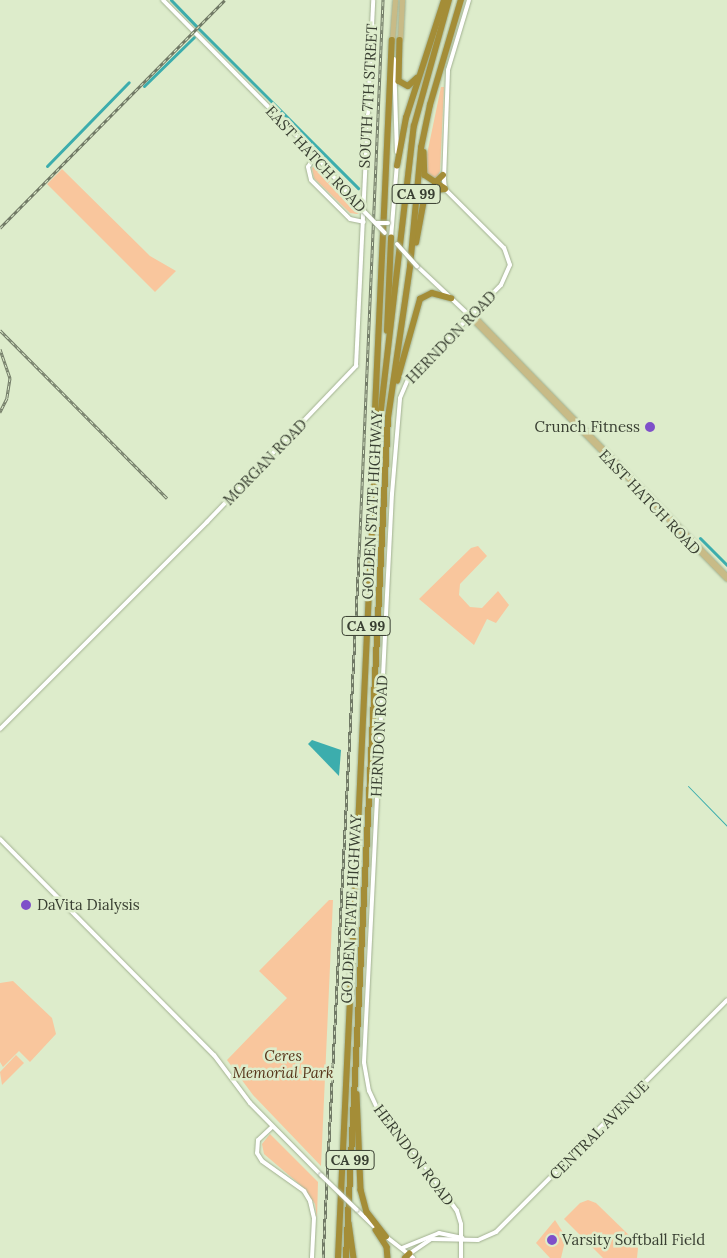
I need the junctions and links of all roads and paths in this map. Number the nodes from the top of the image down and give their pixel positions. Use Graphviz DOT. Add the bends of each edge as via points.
graph roads {
  1 [pos="163,0"];
  2 [pos="373,0"];
  3 [pos="395,0"];
  4 [pos="402,0"];
  5 [pos="444,0"];
  6 [pos="449,0"];
  7 [pos="461,0"];
  8 [pos="469,0"];
  9 [pos="392,40"];
  10 [pos="400,40"];
  11 [pos="421,69"];
  12 [pos="426,122"];
  13 [pos="316,155"];
  14 [pos="397,166"];
  15 [pos="443,175"];
  16 [pos="435,183"];
  17 [pos="445,189"];
  18 [pos="393,215"];
  19 [pos="364,222"];
  20 [pos="376,223"];
  21 [pos="391,238"];
  22 [pos="410,267"];
  23 [pos="451,298"];
  24 [pos="470,316"];
  25 [pos="385,368"];
  26 [pos="391,400"];
  27 [pos="375,461"];
  28 [pos="727,577"];
  29 [pos="0,728"];
  30 [pos="0,839"];
  31 [pos="727,1000"];
  32 [pos="355,1062"];
  33 [pos="272,1127"];
  34 [pos="348,1214"];
  35 [pos="375,1228"];
  36 [pos="386,1236"];
  37 [pos="462,1238"];
  38 [pos="402,1248"];
  39 [pos="338,1257"];
  40 [pos="409,1257"];
  41 [pos="312,1258"];
  42 [pos="346,1258"];
  43 [pos="354,1258"];
  44 [pos="388,1258"];
  45 [pos="461,1258"];
  1 -- 13 [label="street, EAST HATCH ROAD"];
  2 -- 19 [label="street, SOUTH 7TH STREET"];
  3 -- 9 [label="main road"];
  4 -- 10 [label="main road"];
  5 -- 11 [label="highway"];
  6 -- 25 [label="highway, GOLDEN STATE HIGHWAY / CA 99" via="414,126"];
  7 -- 12 [label="highway, GOLDEN STATE HIGHWAY / CA 99"];
  8 -- 15 [label="street" via="448,70"];
  9 -- 14 [label="street"];
  9 -- 27 [label="highway" via="374,400"];
  10 -- 11 [label="highway" via="399,81 411,85"];
  11 -- 14 [label="highway"];
  12 -- 16 [label="highway" via="424,168 427,178"];
  12 -- 22 [label="highway, GOLDEN STATE HIGHWAY / CA 99"];
  13 -- 19 [label="street" via="308,167 311,180 350,219"];
  13 -- 20 [label="street, EAST HATCH ROAD, bridge"];
  14 -- 18 [label="street"];
  15 -- 16 [label="highway"];
  15 -- 17 [label="street"];
  16 -- 17 [label="highway"];
  17 -- 22 [label="highway" via="435,190 424,200"];
  17 -- 24 [label="street, HERNDON ROAD" via="507,254 509,269 501,285"];
  18 -- 20 [label="street, bridge" via="388,223"];
  18 -- 21 [label="street"];
  19 -- 29 [label="street, MORGAN ROAD" via="359,351 354,370"];
  20 -- 21 [label="street, EAST HATCH ROAD, bridge"];
  21 -- 23 [label="street, EAST HATCH ROAD, bridge"];
  21 -- 25 [label="highway"];
  22 -- 26 [label="highway, GOLDEN STATE HIGHWAY / CA 99"];
  23 -- 24 [label="street, EAST HATCH ROAD"];
  23 -- 26 [label="highway" via="432,293 418,302"];
  24 -- 28 [label="main road, EAST HATCH ROAD" via="477,319"];
  24 -- 37 [label="street, HERNDON ROAD" via="408,379 398,410 364,1062 369,1092 378,1110 416,1154 457,1211"];
  25 -- 27 [label="highway, GOLDEN STATE HIGHWAY / CA 99"];
  26 -- 32 [label="highway, GOLDEN STATE HIGHWAY / CA 99"];
  27 -- 39 [label="highway, GOLDEN STATE HIGHWAY / CA 99"];
  30 -- 33 [label="street" via="227,1069 245,1097"];
  31 -- 37 [label="street, CENTRAL AVENUE" via="496,1232 478,1240"];
  32 -- 34 [label="highway, GOLDEN STATE HIGHWAY / CA 99"];
  32 -- 36 [label="highway" via="361,1190 367,1212"];
  33 -- 35 [label="street, bridge"];
  33 -- 41 [label="street" via="260,1137 257,1153 304,1191 310,1201 314,1218"];
  34 -- 42 [label="highway, GOLDEN STATE HIGHWAY / CA 99"];
  34 -- 43 [label="highway"];
  35 -- 36 [label="street"];
  35 -- 44 [label="highway" via="387,1247"];
  36 -- 38 [label="street"];
  37 -- 38 [label="street" via="439,1233"];
  37 -- 40 [label="street" via="431,1239"];
  37 -- 45 [label="street, HERNDON ROAD"];
  38 -- 40 [label="street"];
}
